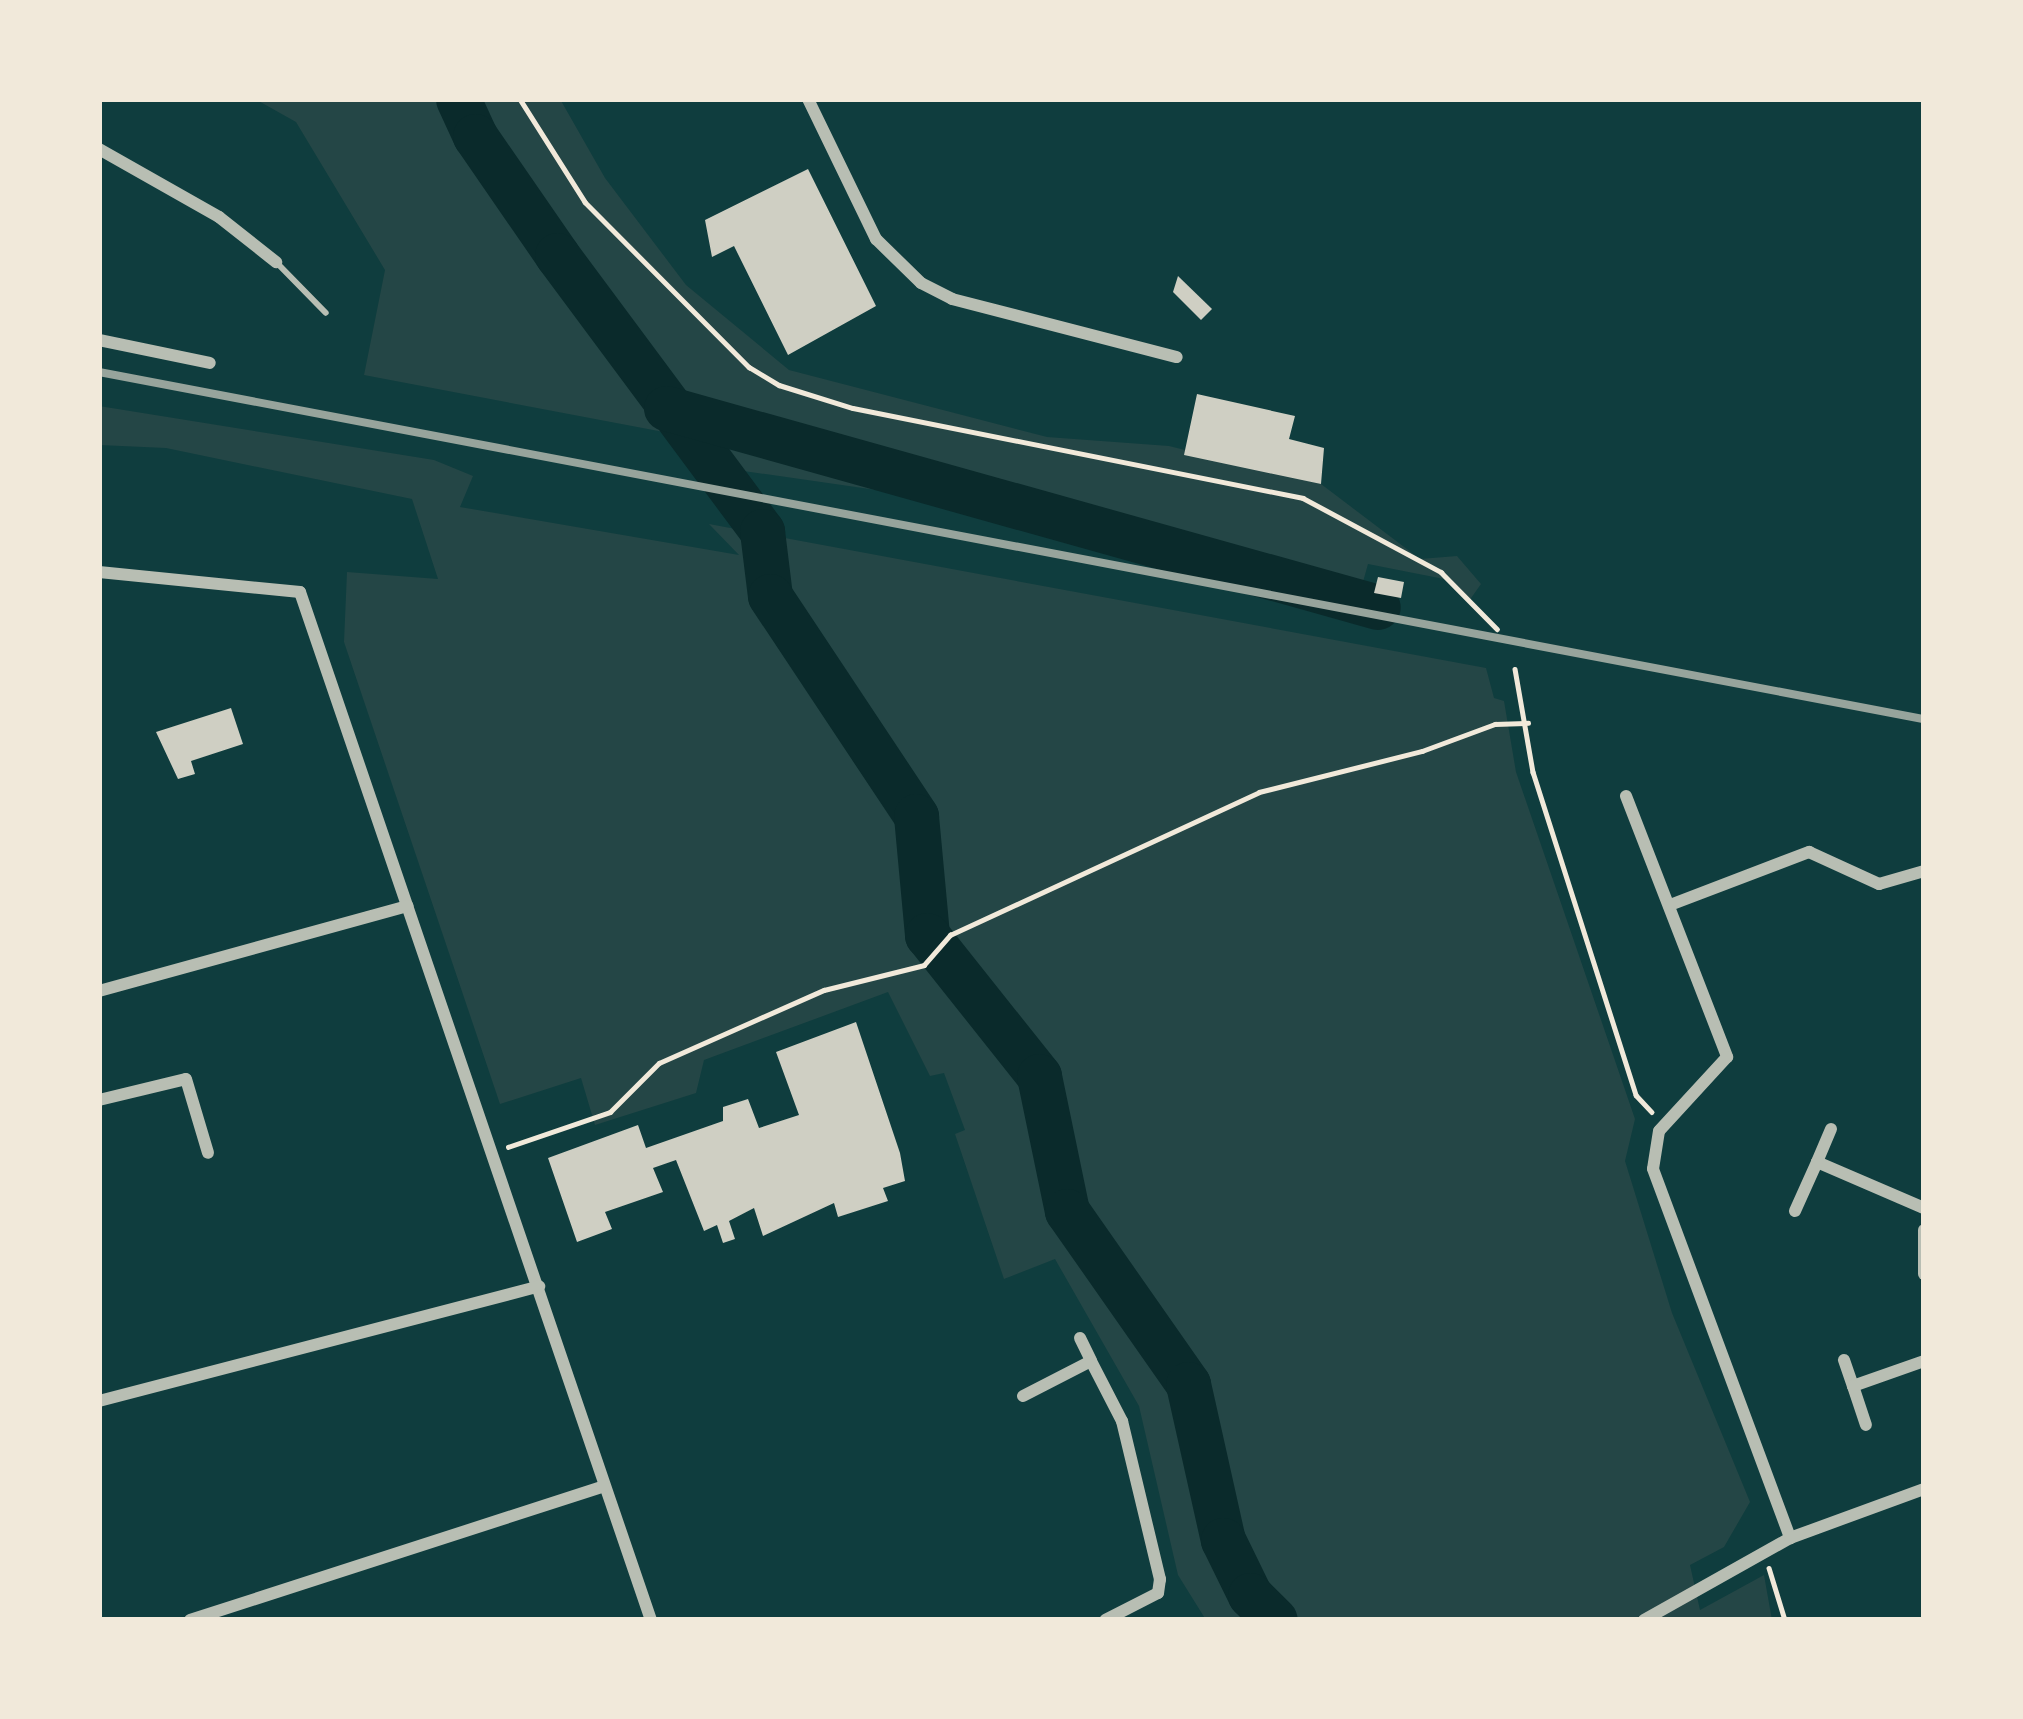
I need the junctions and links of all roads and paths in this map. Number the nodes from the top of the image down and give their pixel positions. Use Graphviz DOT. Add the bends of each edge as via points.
graph roads {
  1 [pos="520,99"];
  2 [pos="808,99"];
  3 [pos="99,149"];
  4 [pos="276,262"];
  5 [pos="326,313"];
  6 [pos="99,340"];
  7 [pos="1177,357"];
  8 [pos="210,363"];
  9 [pos="99,572"];
  10 [pos="1497,629"];
  11 [pos="1515,669"];
  12 [pos="1528,723"];
  13 [pos="1626,796"];
  14 [pos="1924,871"];
  15 [pos="1670,905"];
  16 [pos="407,906"];
  17 [pos="99,992"];
  18 [pos="99,1100"];
  19 [pos="1657,1113"];
  20 [pos="1831,1129"];
  21 [pos="208,1153"];
  22 [pos="492,1154"];
  23 [pos="1817,1162"];
  24 [pos="1924,1208"];
  25 [pos="1795,1211"];
  26 [pos="1924,1230"];
  27 [pos="1924,1274"];
  28 [pos="539,1286"];
  29 [pos="1079,1338"];
  30 [pos="1844,1360"];
  31 [pos="1091,1361"];
  32 [pos="1924,1361"];
  33 [pos="1853,1386"];
  34 [pos="1023,1396"];
  35 [pos="99,1401"];
  36 [pos="1866,1425"];
  37 [pos="604,1486"];
  38 [pos="1923,1492"];
  39 [pos="1790,1538"];
  40 [pos="1769,1568"];
  41 [pos="190,1620"];
  42 [pos="651,1620"];
  43 [pos="1105,1620"];
  44 [pos="1644,1620"];
  45 [pos="1785,1620"];
  1 -- 10 [label="path" via="561,173 616,237 749,367 779,385 853,408 1303,498 1442,572"];
  2 -- 7 [label="street" via="876,239 921,283 952,299"];
  3 -- 4 [label="street" via="219,217"];
  4 -- 5 [label="lane"];
  6 -- 8 [label="street"];
  9 -- 16 [label="street" via="301,592"];
  11 -- 12 [label="path"];
  12 -- 19 [label="path" via="1532,772 1636,1095"];
  12 -- 22 [label="path" via="1495,724 1259,792 950,934 925,965 824,990 659,1063 610,1112"];
  13 -- 15 [label="street"];
  14 -- 15 [label="street" via="1879,884 1809,853"];
  15 -- 39 [label="street" via="1727,1057 1659,1131 1653,1168"];
  16 -- 17 [label="street"];
  16 -- 22 [label="street"];
  18 -- 21 [label="street" via="185,1079"];
  20 -- 23 [label="street"];
  22 -- 28 [label="street"];
  23 -- 24 [label="street"];
  23 -- 25 [label="street"];
  26 -- 27 [label="street"];
  28 -- 35 [label="street"];
  28 -- 37 [label="street"];
  29 -- 31 [label="street"];
  30 -- 33 [label="street"];
  31 -- 34 [label="street"];
  31 -- 43 [label="street" via="1122,1421 1160,1579 1157,1593"];
  32 -- 33 [label="street"];
  33 -- 36 [label="street"];
  37 -- 41 [label="street"];
  37 -- 42 [label="street"];
  38 -- 39 [label="street"];
  39 -- 44 [label="street"];
  40 -- 45 [label="path"];
}
